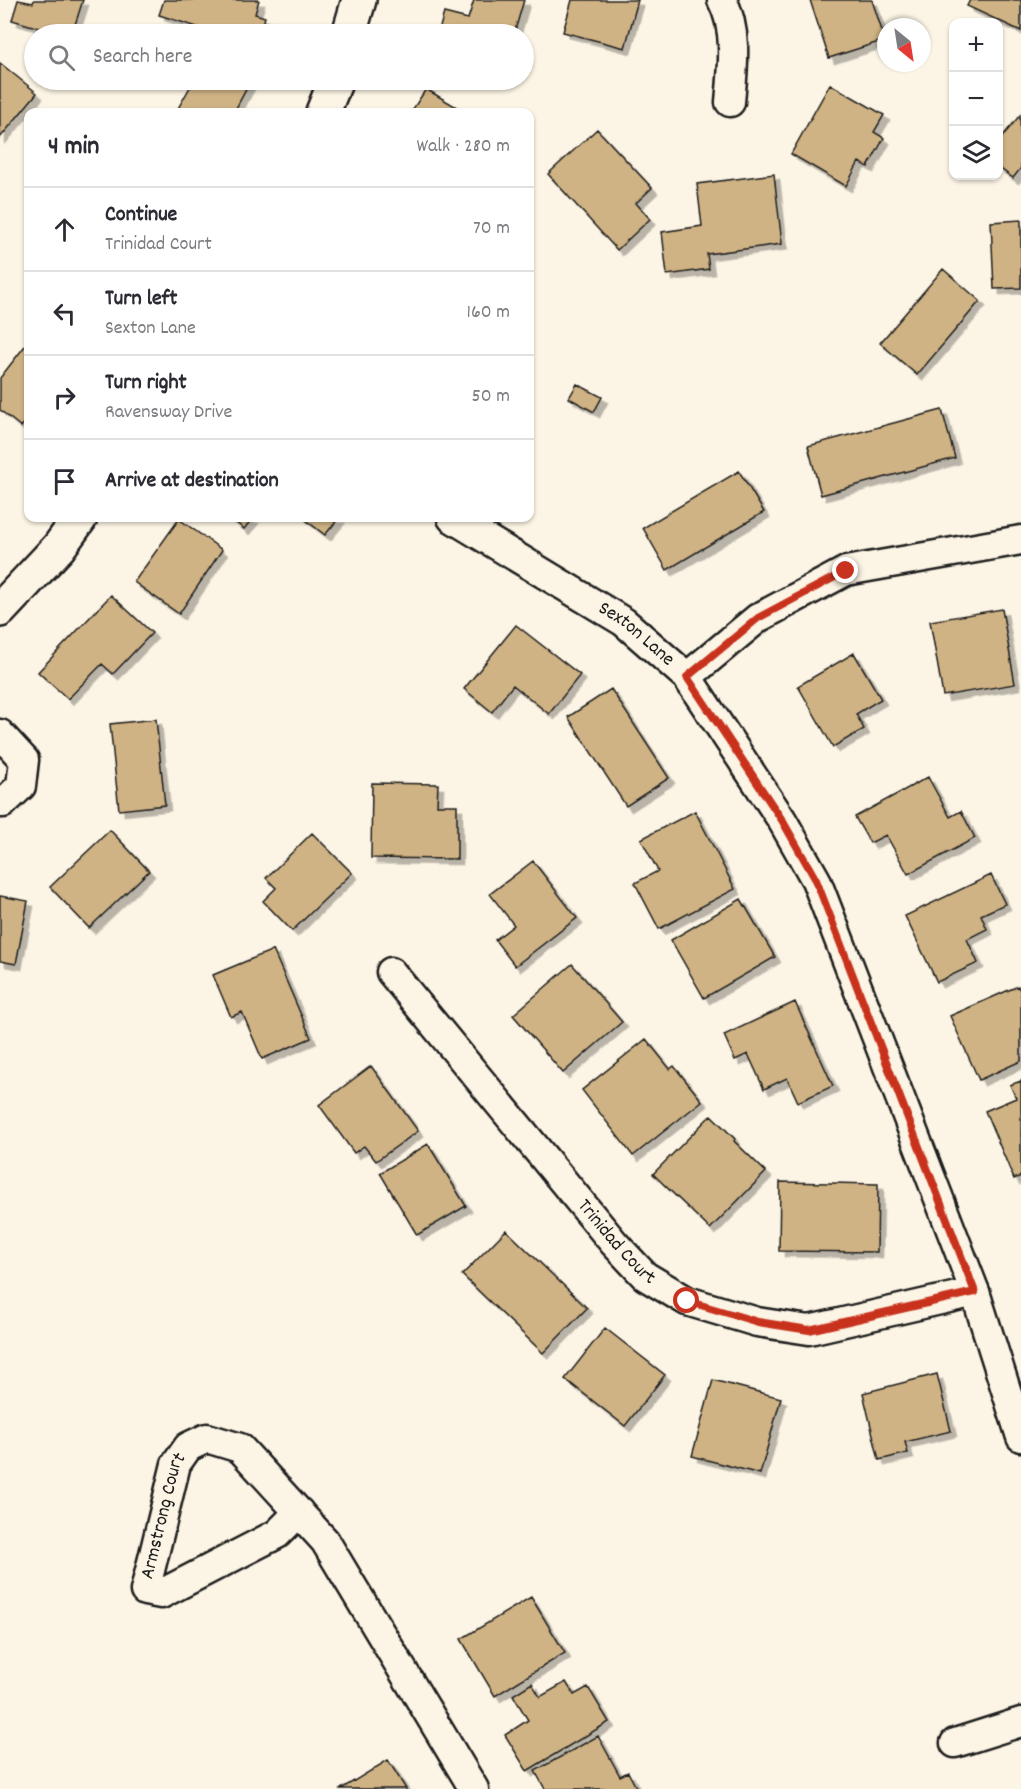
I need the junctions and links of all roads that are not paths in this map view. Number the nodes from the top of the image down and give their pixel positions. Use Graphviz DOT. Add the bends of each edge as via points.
graph roads {
  1 [pos="359,0"];
  2 [pos="722,0"];
  3 [pos="352,24"];
  4 [pos="332,90"];
  5 [pos="730,102"];
  6 [pos="325,108"];
  7 [pos="77,522"];
  8 [pos="459,522"];
  9 [pos="1021,540"];
  10 [pos="0,610"];
  11 [pos="687,677"];
  12 [pos="0,734"];
  13 [pos="0,803"];
  14 [pos="391,972"];
  15 [pos="975,1292"];
  16 [pos="1021,1437"];
  17 [pos="299,1512"];
  18 [pos="1021,1722"];
  19 [pos="955,1743"];
  20 [pos="474,1789"];
  1 -- 3 [label="street"];
  2 -- 5 [label="street" via="728,10 734,51"];
  4 -- 6 [label="street"];
  7 -- 10 [label="street" via="59,548"];
  8 -- 11 [label="street, Sexton Lane" via="624,622"];
  9 -- 11 [label="street" via="846,571 758,618"];
  11 -- 15 [label="street, Sexton Lane" via="782,820 816,880"];
  12 -- 13 [label="street" via="24,760 21,786"];
  14 -- 15 [label="street, Trinidad Court" via="614,1243 645,1276 687,1301 758,1322 809,1330"];
  15 -- 16 [label="street, Sexton Lane"];
  17 -- 17 [label="street, Armstrong Court" via="277,1534 161,1594 145,1591 176,1464 188,1447 207,1438 240,1448"];
  17 -- 20 [label="street, Armstrong Court" via="325,1541"];
  18 -- 19 [label="street"];
}
